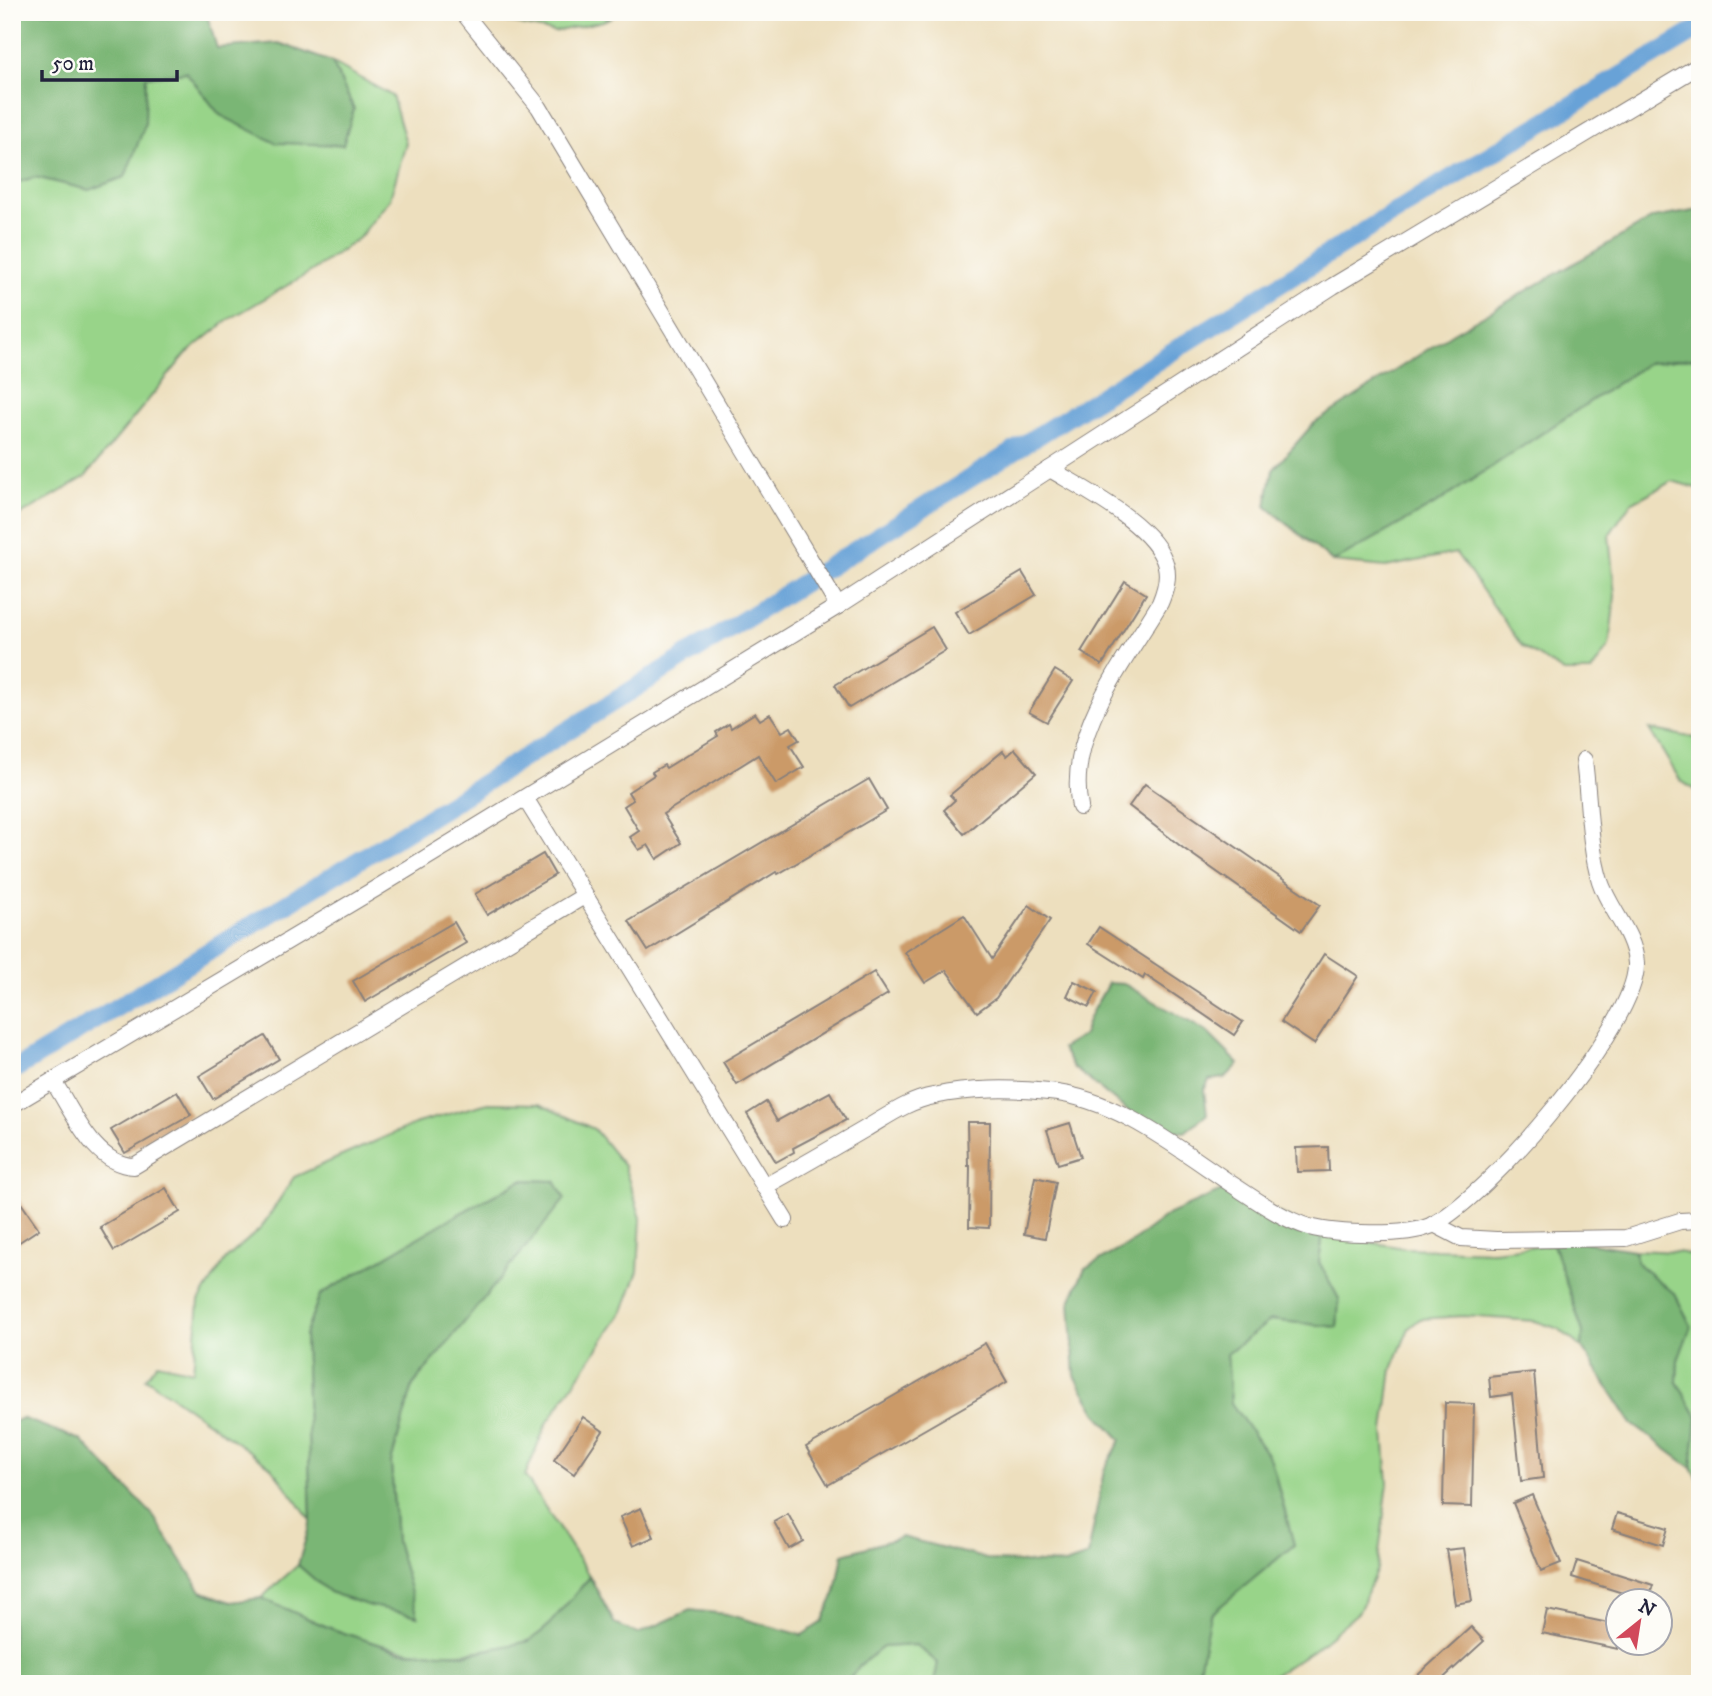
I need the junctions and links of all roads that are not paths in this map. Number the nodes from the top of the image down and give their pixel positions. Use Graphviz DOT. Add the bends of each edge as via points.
graph roads {
  1 [pos="463,12"];
  2 [pos="1700,65"];
  3 [pos="1049,469"];
  4 [pos="835,601"];
  5 [pos="1584,760"];
  6 [pos="525,798"];
  7 [pos="1080,807"];
  8 [pos="584,896"];
  9 [pos="53,1081"];
  10 [pos="12,1105"];
  11 [pos="764,1187"];
  12 [pos="785,1220"];
  13 [pos="1700,1220"];
  14 [pos="1434,1224"];
  1 -- 4 [label="street" via="540,107"];
  2 -- 3 [label="street" via="1333,286"];
  3 -- 4 [label="street"];
  3 -- 7 [label="street" via="1142,532 1160,551 1166,567 1160,603 1102,700 1086,736 1077,775"];
  4 -- 6 [label="street"];
  5 -- 14 [label="street" via="1599,878 1636,962 1633,986 1617,1021 1528,1138 1490,1182"];
  6 -- 8 [label="street"];
  6 -- 9 [label="street"];
  8 -- 9 [label="street" via="134,1166 120,1166 103,1155"];
  8 -- 11 [label="street"];
  9 -- 10 [label="street"];
  11 -- 12 [label="street"];
  11 -- 14 [label="street" via="931,1096 1047,1091 1089,1098 1181,1150 1269,1209 1310,1227 1405,1231"];
  13 -- 14 [label="street" via="1680,1221 1626,1238 1496,1240 1461,1238"];
}
